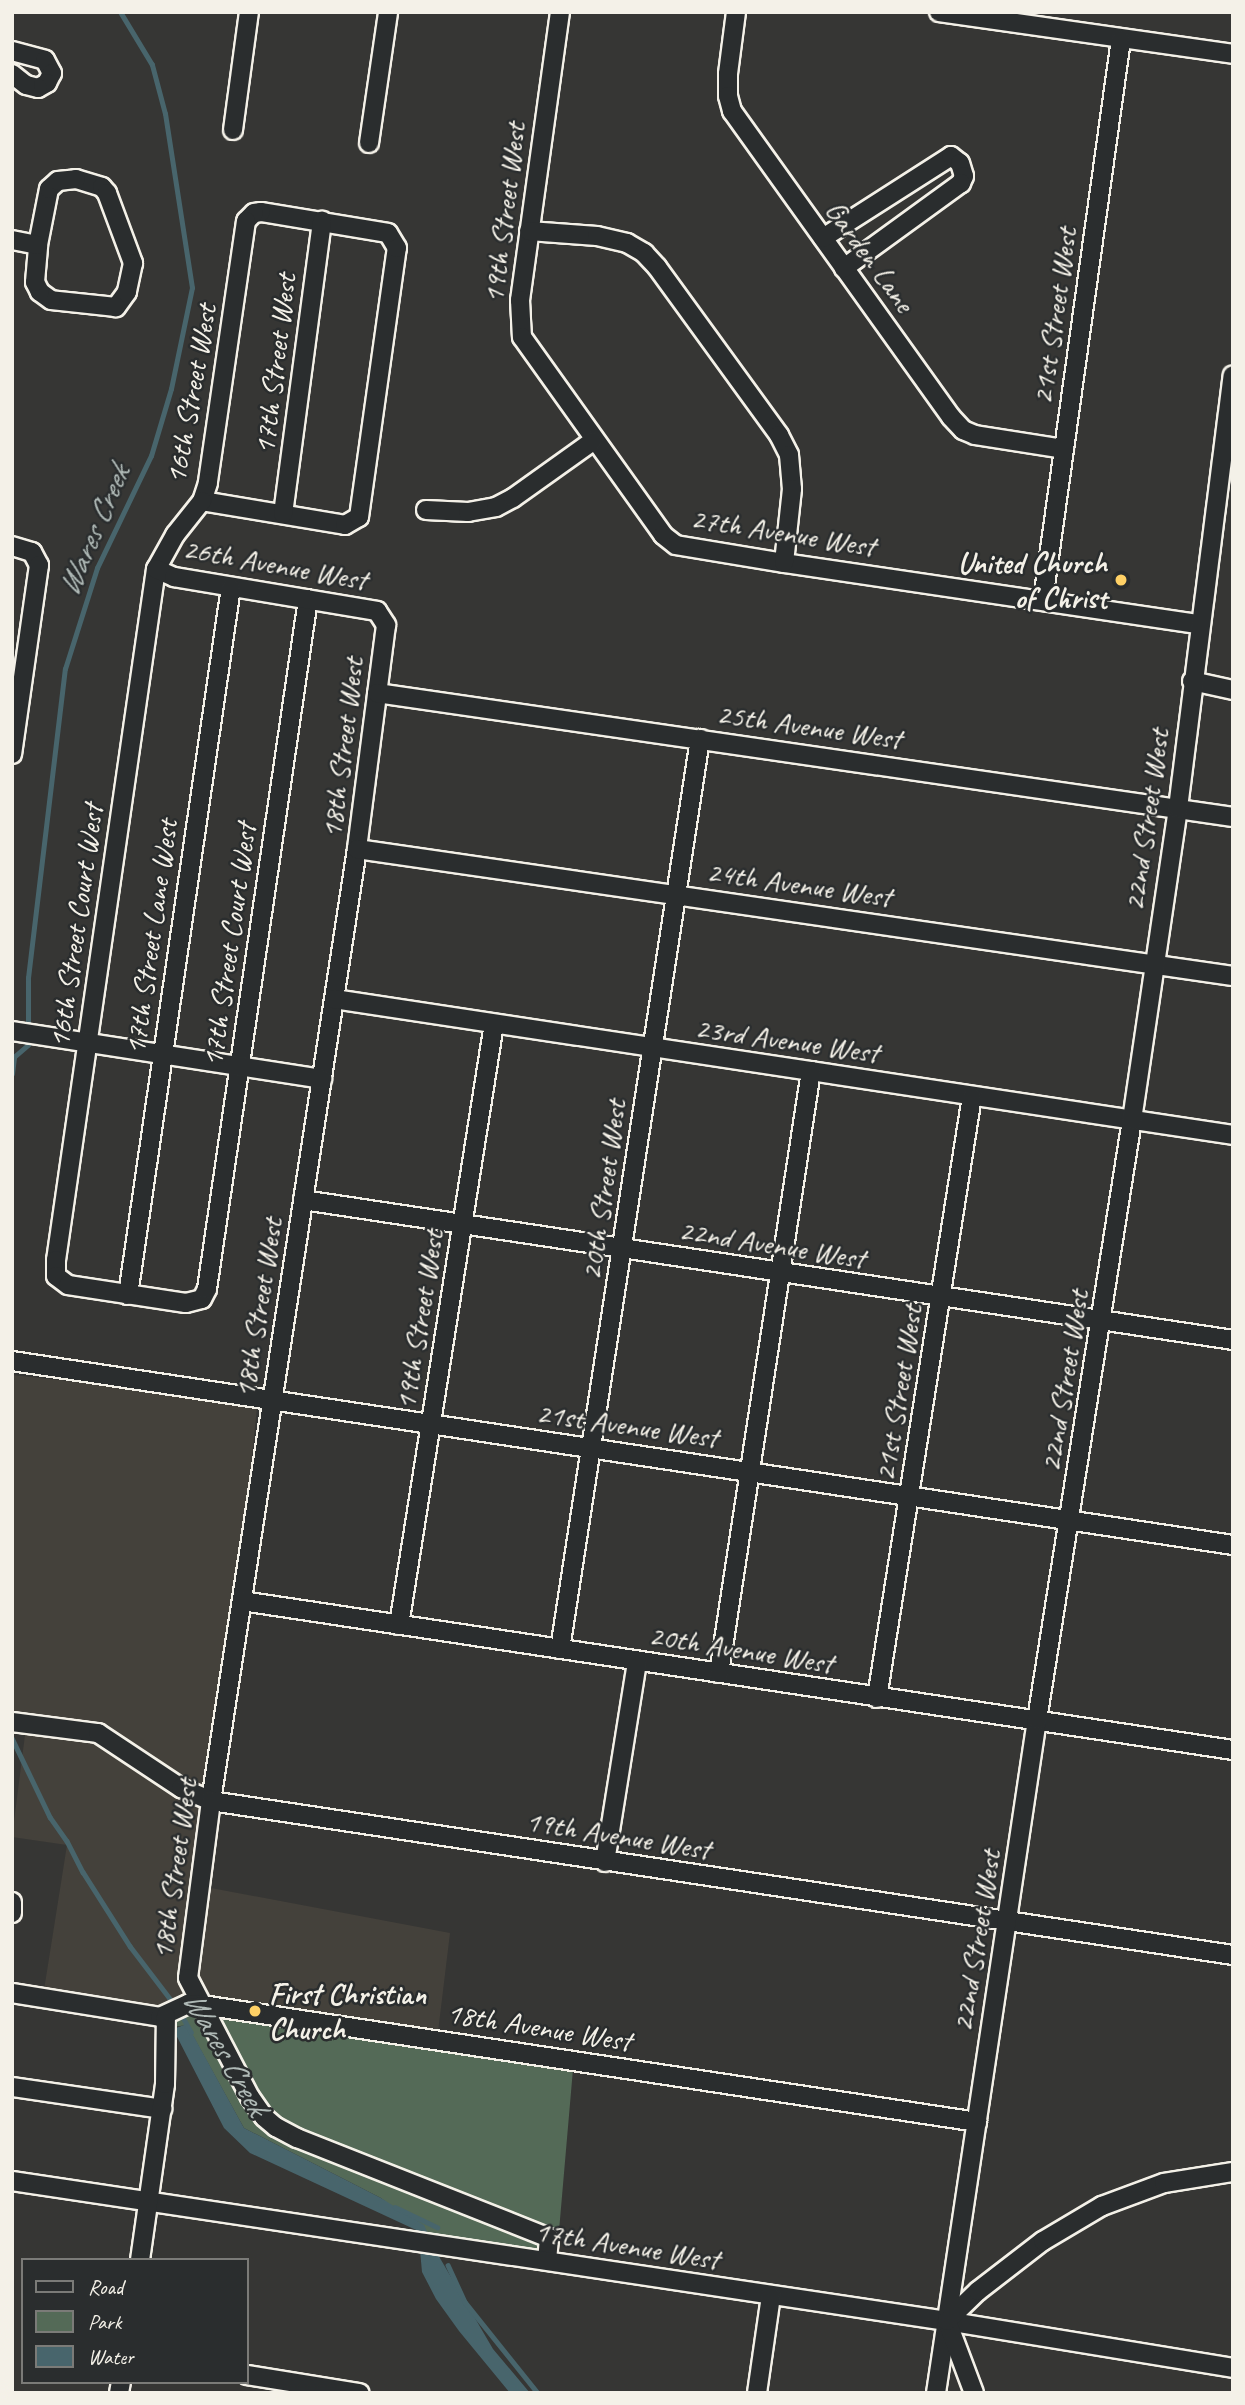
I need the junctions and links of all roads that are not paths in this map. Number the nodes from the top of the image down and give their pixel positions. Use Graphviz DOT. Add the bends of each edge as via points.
graph roads {
  1 [pos="249,12"];
  2 [pos="388,12"];
  3 [pos="560,12"];
  4 [pos="736,12"];
  5 [pos="939,12"];
  6 [pos="1121,39"];
  7 [pos="12,51"];
  8 [pos="1233,54"];
  9 [pos="12,74"];
  10 [pos="233,130"];
  11 [pos="369,143"];
  12 [pos="322,221"];
  13 [pos="529,231"];
  14 [pos="823,238"];
  15 [pos="12,240"];
  16 [pos="37,244"];
  17 [pos="844,268"];
  18 [pos="1233,375"];
  19 [pos="593,441"];
  20 [pos="1064,449"];
  21 [pos="202,501"];
  22 [pos="426,510"];
  23 [pos="283,514"];
  24 [pos="12,547"];
  25 [pos="784,563"];
  26 [pos="156,569"];
  27 [pos="231,587"];
  28 [pos="308,599"];
  29 [pos="1043,600"];
  30 [pos="383,616"];
  31 [pos="1199,624"];
  32 [pos="21,634"];
  33 [pos="1192,681"];
  34 [pos="1233,690"];
  35 [pos="377,693"];
  36 [pos="15,711"];
  37 [pos="700,739"];
  38 [pos="12,754"];
  39 [pos="1178,808"];
  40 [pos="1233,817"];
  41 [pos="357,849"];
  42 [pos="676,894"];
  43 [pos="1154,964"];
  44 [pos="1233,976"];
  45 [pos="334,999"];
  46 [pos="494,1024"];
  47 [pos="13,1032"];
  48 [pos="88,1042"];
  49 [pos="653,1048"];
  50 [pos="163,1054"];
  51 [pos="240,1066"];
  52 [pos="811,1071"];
  53 [pos="322,1079"];
  54 [pos="972,1096"];
  55 [pos="1132,1120"];
  56 [pos="1233,1135"];
  57 [pos="303,1200"];
  58 [pos="462,1225"];
  59 [pos="624,1250"];
  60 [pos="781,1273"];
  61 [pos="128,1295"];
  62 [pos="941,1298"];
  63 [pos="1102,1321"];
  64 [pos="1233,1340"];
  65 [pos="12,1361"];
  66 [pos="272,1401"];
  67 [pos="431,1426"];
  68 [pos="590,1449"];
  69 [pos="750,1471"];
  70 [pos="909,1497"];
  71 [pos="1070,1520"];
  72 [pos="1233,1545"];
  73 [pos="242,1601"];
  74 [pos="399,1625"];
  75 [pos="560,1649"];
  76 [pos="637,1662"];
  77 [pos="719,1673"];
  78 [pos="877,1698"];
  79 [pos="1037,1720"];
  80 [pos="12,1722"];
  81 [pos="1233,1750"];
  82 [pos="211,1801"];
  83 [pos="605,1862"];
  84 [pos="13,1903"];
  85 [pos="12,1913"];
  86 [pos="1007,1920"];
  87 [pos="1233,1955"];
  88 [pos="12,1993"];
  89 [pos="202,2005"];
  90 [pos="173,2012"];
  91 [pos="12,2087"];
  92 [pos="162,2109"];
  93 [pos="977,2122"];
  94 [pos="1233,2172"];
  95 [pos="12,2181"];
  96 [pos="149,2202"];
  97 [pos="140,2258"];
  98 [pos="547,2260"];
  99 [pos="771,2296"];
  100 [pos="947,2321"];
  101 [pos="1233,2368"];
  102 [pos="248,2375"];
  103 [pos="323,2390"];
  104 [pos="360,2393"];
  105 [pos="757,2393"];
  106 [pos="936,2393"];
  107 [pos="974,2393"];
  1 -- 10 [label="street"];
  2 -- 11 [label="street"];
  3 -- 13 [label="street, 19th Street West"];
  4 -- 14 [label="street, Garden Lane" via="728,74 732,111"];
  5 -- 6 [label="street"];
  6 -- 8 [label="street"];
  6 -- 20 [label="street, 21st Street West"];
  7 -- 9 [label="street" via="45,60 52,74 38,88"];
  12 -- 21 [label="street, 16th Street West" via="261,212 249,216 212,466"];
  12 -- 23 [label="street, 17th Street West"];
  12 -- 23 [label="street" via="388,233 397,248 360,513 345,525"];
  13 -- 19 [label="street, 19th Street West" via="520,300 522,337"];
  13 -- 25 [label="street" via="627,243 657,267 779,435 789,456 792,489"];
  14 -- 17 [label="street, Garden Lane"];
  14 -- 17 [label="street" via="951,156 960,163 964,176 957,187"];
  15 -- 16 [label="street"];
  16 -- 16 [label="street" via="35,282 46,298 109,308 124,299 133,263 112,200 102,187 76,179 54,184 46,198"];
  17 -- 20 [label="street, Garden Lane" via="963,430 996,440"];
  18 -- 31 [label="street, 22nd Street West"];
  19 -- 22 [label="street" via="496,507 468,512"];
  19 -- 25 [label="street, 27th Avenue West" via="655,527 676,545"];
  20 -- 29 [label="street, 21st Street West"];
  21 -- 23 [label="street"];
  21 -- 26 [label="street, 16th Street West"];
  24 -- 32 [label="street" via="26,549 39,565"];
  25 -- 29 [label="street, 27th Avenue West"];
  26 -- 27 [label="street, 26th Avenue West" via="174,577"];
  26 -- 48 [label="street, 16th Street Court West"];
  27 -- 28 [label="street, 26th Avenue West"];
  27 -- 50 [label="street, 17th Street Lane West"];
  28 -- 30 [label="street, 26th Avenue West" via="377,611"];
  28 -- 51 [label="street, 17th Street Court West"];
  29 -- 31 [label="street, 27th Avenue West"];
  30 -- 35 [label="street, 18th Street West" via="386,625"];
  31 -- 33 [label="street, 22nd Street West"];
  32 -- 36 [label="street"];
  33 -- 34 [label="street"];
  33 -- 39 [label="street, 22nd Street West"];
  35 -- 37 [label="street, 25th Avenue West"];
  35 -- 41 [label="street, 18th Street West"];
  36 -- 38 [label="street"];
  37 -- 39 [label="street, 25th Avenue West"];
  37 -- 42 [label="street, 20th Street West"];
  39 -- 40 [label="street, 25th Avenue West"];
  39 -- 43 [label="street, 22nd Street West"];
  41 -- 42 [label="street, 24th Avenue West"];
  41 -- 45 [label="street, 18th Street West"];
  42 -- 43 [label="street, 24th Avenue West"];
  42 -- 49 [label="street, 20th Street West"];
  43 -- 44 [label="street, 24th Avenue West"];
  43 -- 55 [label="street, 22nd Street West"];
  45 -- 46 [label="street, 23rd Avenue West"];
  45 -- 53 [label="street, 18th Street West"];
  46 -- 49 [label="street, 23rd Avenue West"];
  46 -- 58 [label="street, 19th Street West"];
  47 -- 48 [label="street"];
  48 -- 50 [label="street"];
  48 -- 61 [label="street, 16th Street Court West" via="56,1276 68,1285"];
  49 -- 52 [label="street, 23rd Avenue West"];
  49 -- 59 [label="street, 20th Street West"];
  50 -- 51 [label="street"];
  50 -- 61 [label="street, 17th Street Lane West"];
  51 -- 53 [label="street"];
  51 -- 61 [label="street, 17th Street Court West" via="207,1289 202,1298 186,1303"];
  52 -- 54 [label="street, 23rd Avenue West"];
  52 -- 60 [label="street"];
  53 -- 57 [label="street, 18th Street West"];
  54 -- 55 [label="street, 23rd Avenue West"];
  54 -- 62 [label="street, 21st Street West"];
  55 -- 56 [label="street, 23rd Avenue West"];
  55 -- 63 [label="street, 22nd Street West"];
  57 -- 58 [label="street, 22nd Avenue West"];
  57 -- 66 [label="street, 18th Street West"];
  58 -- 59 [label="street, 22nd Avenue West"];
  58 -- 67 [label="street, 19th Street West"];
  59 -- 60 [label="street, 22nd Avenue West"];
  59 -- 68 [label="street, 20th Street West"];
  60 -- 62 [label="street, 22nd Avenue West"];
  60 -- 69 [label="street"];
  62 -- 63 [label="street, 22nd Avenue West"];
  62 -- 70 [label="street, 21st Street West"];
  63 -- 64 [label="street, 22nd Avenue West"];
  63 -- 71 [label="street, 22nd Street West"];
  65 -- 66 [label="street, 21st Avenue West"];
  66 -- 67 [label="street, 21st Avenue West"];
  66 -- 73 [label="street, 18th Street West"];
  67 -- 68 [label="street, 21st Avenue West"];
  67 -- 74 [label="street, 19th Street West"];
  68 -- 69 [label="street, 21st Avenue West"];
  68 -- 75 [label="street, 20th Street West"];
  69 -- 70 [label="street, 21st Avenue West"];
  69 -- 77 [label="street"];
  70 -- 71 [label="street, 21st Avenue West"];
  70 -- 78 [label="street, 21st Street West"];
  71 -- 72 [label="street, 21st Avenue West"];
  71 -- 79 [label="street, 22nd Street West"];
  73 -- 74 [label="street, 20th Avenue West"];
  73 -- 82 [label="street, 18th Street West"];
  74 -- 75 [label="street, 20th Avenue West"];
  75 -- 76 [label="street, 20th Avenue West"];
  76 -- 77 [label="street, 20th Avenue West"];
  76 -- 83 [label="street"];
  77 -- 78 [label="street, 20th Avenue West"];
  78 -- 79 [label="street, 20th Avenue West"];
  79 -- 81 [label="street, 20th Avenue West"];
  79 -- 86 [label="street, 22nd Street West"];
  80 -- 82 [label="street, 19th Avenue West" via="99,1734 181,1788"];
  82 -- 83 [label="street, 19th Avenue West"];
  82 -- 89 [label="street, 18th Street West" via="188,1967 191,1989"];
  83 -- 86 [label="street, 19th Avenue West"];
  84 -- 85 [label="street"];
  86 -- 87 [label="street, 19th Avenue West"];
  86 -- 93 [label="street, 22nd Street West"];
  88 -- 90 [label="street, 18th Avenue West"];
  89 -- 90 [label="street, 18th Avenue West"];
  89 -- 93 [label="street, 18th Avenue West"];
  89 -- 98 [label="street, 18th Street West" via="250,2097 276,2127 549,2238"];
  90 -- 92 [label="street"];
  91 -- 92 [label="street"];
  92 -- 96 [label="street"];
  93 -- 100 [label="street, 22nd Street West"];
  94 -- 100 [label="street" via="1164,2183 1102,2206 1016,2260"];
  95 -- 96 [label="street, 17th Avenue West"];
  96 -- 97 [label="street"];
  96 -- 98 [label="street, 17th Avenue West"];
  98 -- 99 [label="street, 17th Avenue West"];
  99 -- 100 [label="street, 17th Avenue West"];
  99 -- 105 [label="street"];
  100 -- 101 [label="street, 17th Avenue West"];
  100 -- 106 [label="street, 22nd Street West"];
  100 -- 107 [label="street"];
  102 -- 103 [label="street"];
  103 -- 104 [label="street"];
}
